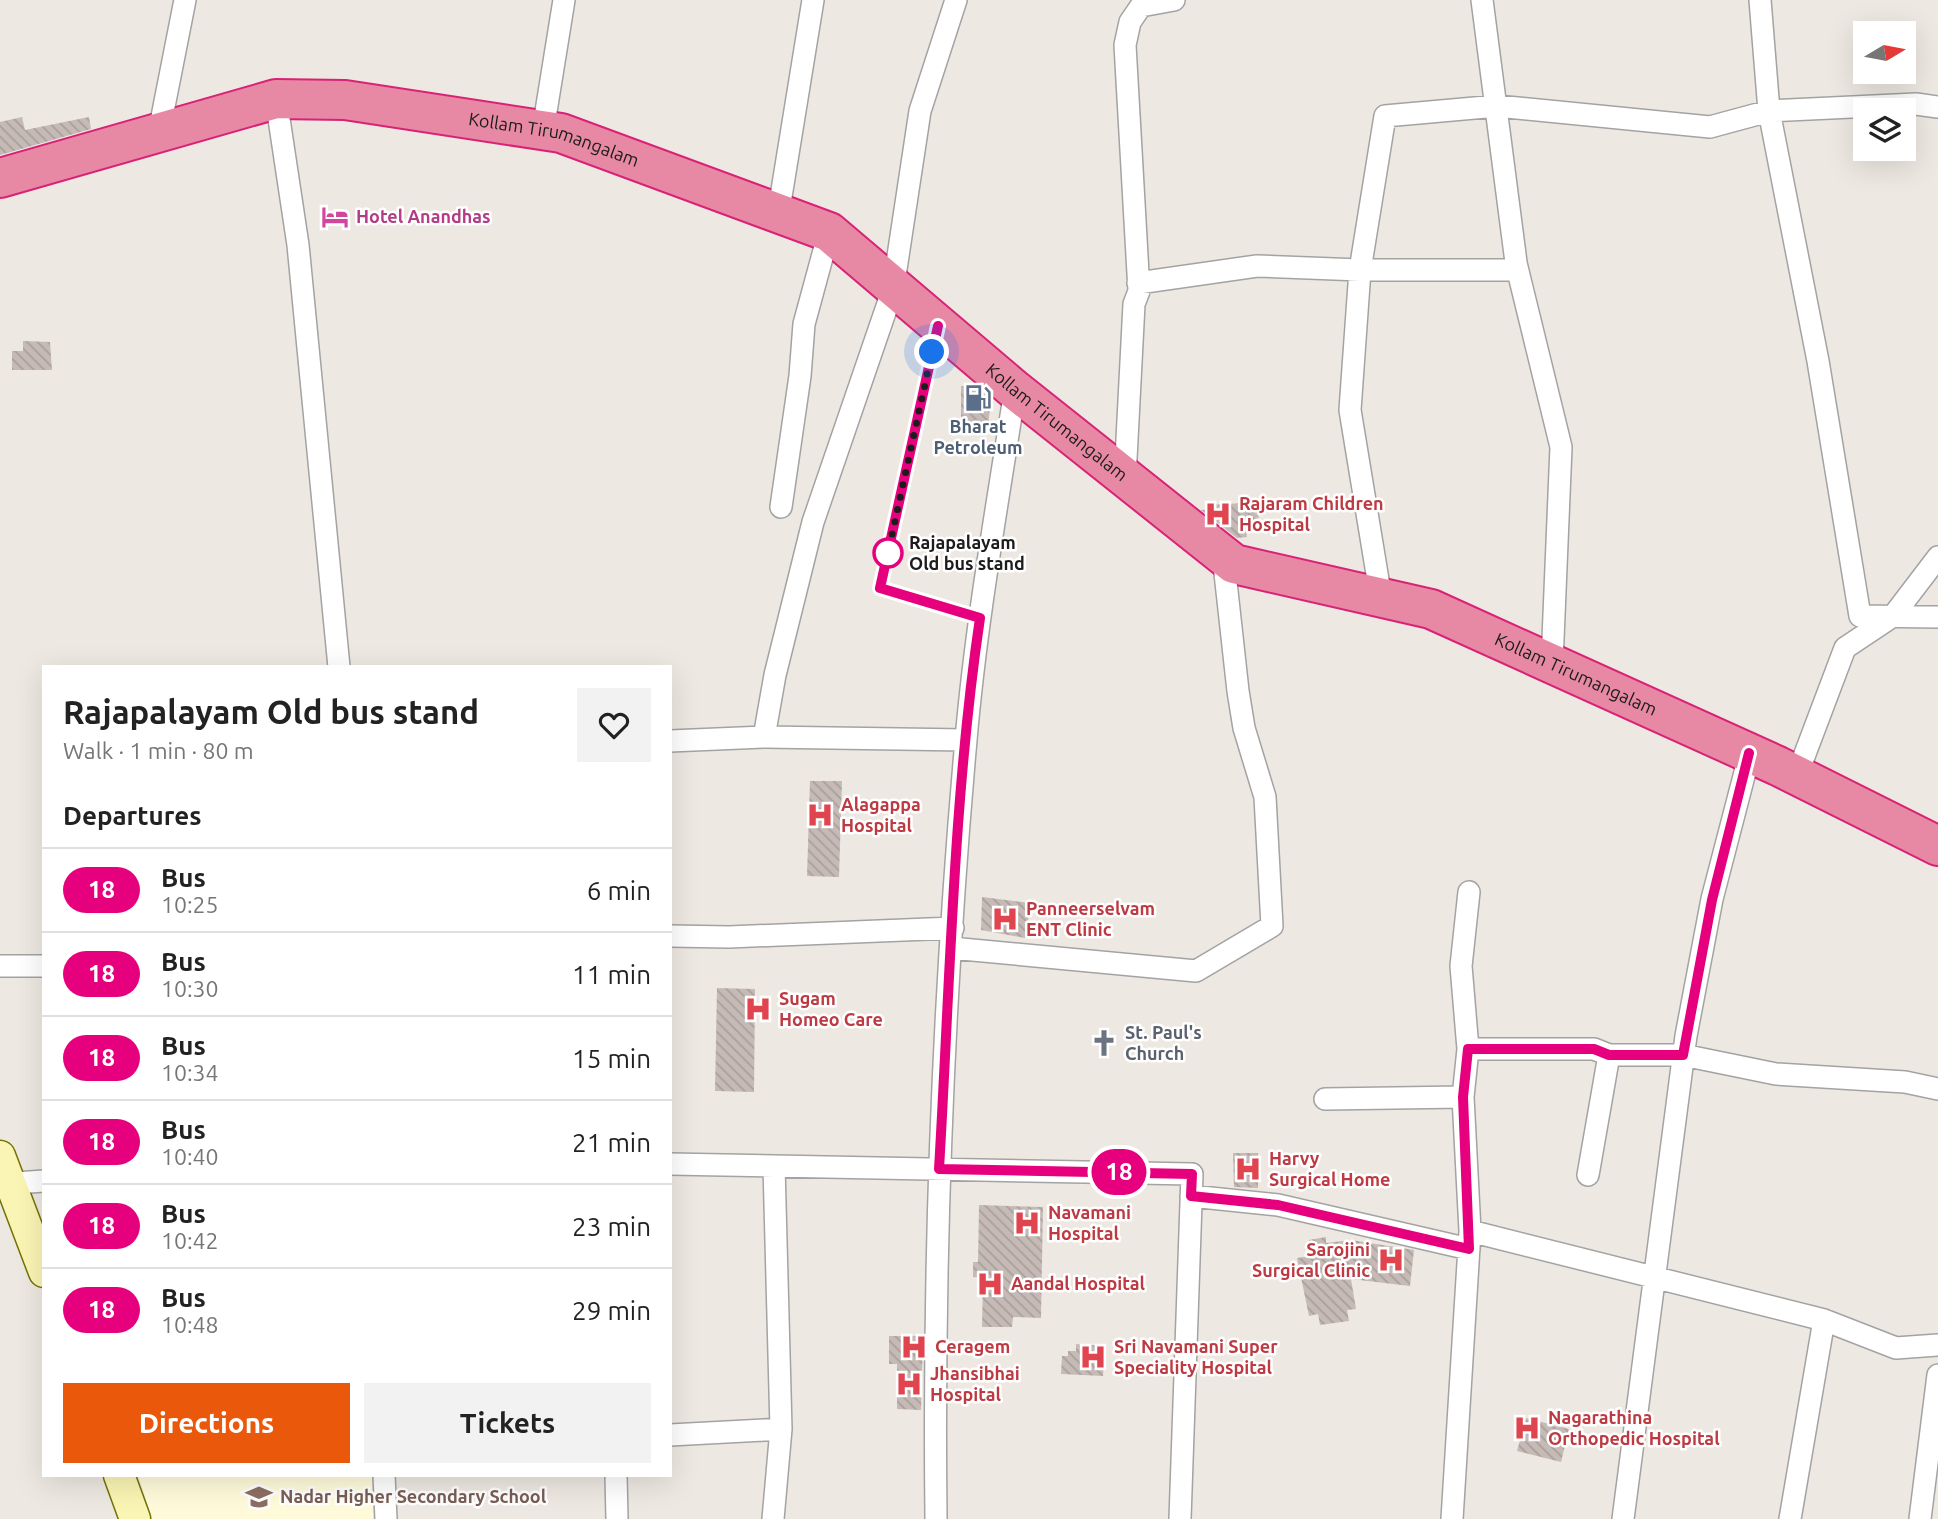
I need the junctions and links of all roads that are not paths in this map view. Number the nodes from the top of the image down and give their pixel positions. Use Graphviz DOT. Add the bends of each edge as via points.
graph roads {
  1 [pos="185,0"];
  2 [pos="564,0"];
  3 [pos="813,0"];
  4 [pos="956,0"];
  5 [pos="1174,0"];
  6 [pos="1482,0"];
  7 [pos="1760,0"];
  8 [pos="1149,2"];
  9 [pos="276,99"];
  10 [pos="1497,106"];
  11 [pos="1938,107"];
  12 [pos="1769,111"];
  13 [pos="543,130"];
  14 [pos="159,132"];
  15 [pos="0,178"];
  16 [pos="778,215"];
  17 [pos="829,232"];
  18 [pos="1516,263"];
  19 [pos="1360,270"];
  20 [pos="1138,283"];
  21 [pos="893,289"];
  22 [pos="938,326"];
  23 [pos="1015,390"];
  24 [pos="1125,478"];
  25 [pos="781,507"];
  26 [pos="1223,555"];
  27 [pos="1938,557"];
  28 [pos="1381,598"];
  29 [pos="1893,616"];
  30 [pos="1938,617"];
  31 [pos="980,618"];
  32 [pos="1552,663"];
  33 [pos="339,665"];
  34 [pos="764,737"];
  35 [pos="966,740"];
  36 [pos="672,741"];
  37 [pos="1749,753"];
  38 [pos="1797,775"];
  39 [pos="1938,846"];
  40 [pos="1469,892"];
  41 [pos="672,936"];
  42 [pos="952,938"];
  43 [pos="0,966"];
  44 [pos="42,966"];
  45 [pos="1468,1049"];
  46 [pos="1609,1055"];
  47 [pos="1683,1055"];
  48 [pos="1938,1089"];
  49 [pos="1463,1097"];
  50 [pos="1325,1099"];
  51 [pos="672,1164"];
  52 [pos="774,1166"];
  53 [pos="939,1169"];
  54 [pos="3,1175"];
  55 [pos="1588,1175"];
  56 [pos="42,1181"];
  57 [pos="1191,1196"];
  58 [pos="1470,1240"];
  59 [pos="42,1267"];
  60 [pos="1656,1276"];
  61 [pos="1824,1320"];
  62 [pos="1938,1345"];
  63 [pos="1938,1375"];
  64 [pos="781,1429"];
  65 [pos="672,1435"];
  66 [pos="120,1477"];
  67 [pos="384,1477"];
  68 [pos="616,1477"];
  69 [pos="135,1519"];
  70 [pos="386,1519"];
  71 [pos="617,1519"];
  72 [pos="773,1519"];
  73 [pos="936,1519"];
  74 [pos="1180,1519"];
  75 [pos="1452,1519"];
  76 [pos="1623,1519"];
  77 [pos="1790,1519"];
  78 [pos="1920,1519"];
  1 -- 14 [label="street"];
  2 -- 13 [label="street"];
  3 -- 16 [label="street"];
  4 -- 21 [label="street" via="920,111"];
  5 -- 8 [label="street"];
  6 -- 10 [label="street"];
  7 -- 12 [label="street"];
  8 -- 20 [label="street" via="1130,22 1125,46"];
  9 -- 13 [label="highway, Kollam Tirumangalam" via="345,100"];
  9 -- 14 [label="highway, Kollam Tirumangalam"];
  9 -- 33 [label="street" via="298,245"];
  10 -- 12 [label="street" via="1710,127"];
  10 -- 18 [label="street"];
  10 -- 19 [label="street" via="1385,116"];
  11 -- 12 [label="street" via="1916,104"];
  12 -- 29 [label="street" via="1818,361 1860,616"];
  13 -- 16 [label="highway, Kollam Tirumangalam"];
  14 -- 15 [label="highway, Kollam Tirumangalam"];
  16 -- 17 [label="highway, Kollam Tirumangalam"];
  17 -- 21 [label="highway, Kollam Tirumangalam"];
  17 -- 25 [label="street" via="804,324"];
  18 -- 19 [label="street" via="1517,270"];
  18 -- 32 [label="street" via="1561,447"];
  19 -- 20 [label="street" via="1256,266"];
  19 -- 28 [label="street" via="1350,410"];
  20 -- 24 [label="street"];
  21 -- 22 [label="highway, Kollam Tirumangalam"];
  21 -- 34 [label="street" via="813,522"];
  22 -- 23 [label="highway, Kollam Tirumangalam"];
  22 -- 31 [label="lane" via="880,588"];
  23 -- 24 [label="highway, Kollam Tirumangalam"];
  23 -- 31 [label="street"];
  24 -- 26 [label="highway, Kollam Tirumangalam"];
  26 -- 28 [label="highway, Kollam Tirumangalam" via="1234,564"];
  26 -- 42 [label="street" via="1242,715 1265,797 1272,926 1196,971"];
  27 -- 29 [label="street"];
  28 -- 32 [label="highway, Kollam Tirumangalam" via="1431,609"];
  29 -- 30 [label="street"];
  29 -- 38 [label="street" via="1845,648"];
  31 -- 35 [label="street"];
  32 -- 37 [label="highway, Kollam Tirumangalam"];
  34 -- 35 [label="street"];
  34 -- 36 [label="street"];
  35 -- 42 [label="street"];
  37 -- 38 [label="highway, Kollam Tirumangalam"];
  37 -- 47 [label="street" via="1712,900"];
  38 -- 39 [label="highway, Kollam Tirumangalam"];
  40 -- 45 [label="street" via="1461,966"];
  41 -- 42 [label="street"];
  42 -- 53 [label="street"];
  43 -- 44 [label="street"];
  45 -- 46 [label="street" via="1594,1049"];
  45 -- 49 [label="street"];
  46 -- 47 [label="street"];
  46 -- 55 [label="street"];
  47 -- 48 [label="street" via="1776,1073"];
  47 -- 60 [label="street"];
  49 -- 50 [label="street"];
  49 -- 58 [label="street"];
  51 -- 52 [label="street"];
  52 -- 53 [label="street"];
  52 -- 64 [label="street"];
  53 -- 57 [label="street" via="1192,1174"];
  53 -- 73 [label="street"];
  54 -- 56 [label="street"];
  54 -- 59 [label="street"];
  57 -- 58 [label="street" via="1278,1205"];
  57 -- 74 [label="street"];
  58 -- 60 [label="street"];
  58 -- 75 [label="street"];
  60 -- 61 [label="street"];
  60 -- 76 [label="street"];
  61 -- 62 [label="street" via="1896,1348"];
  61 -- 77 [label="street"];
  63 -- 78 [label="street"];
  64 -- 65 [label="street"];
  64 -- 72 [label="street"];
  66 -- 69 [label="street"];
  67 -- 70 [label="street"];
  68 -- 71 [label="street"];
}
